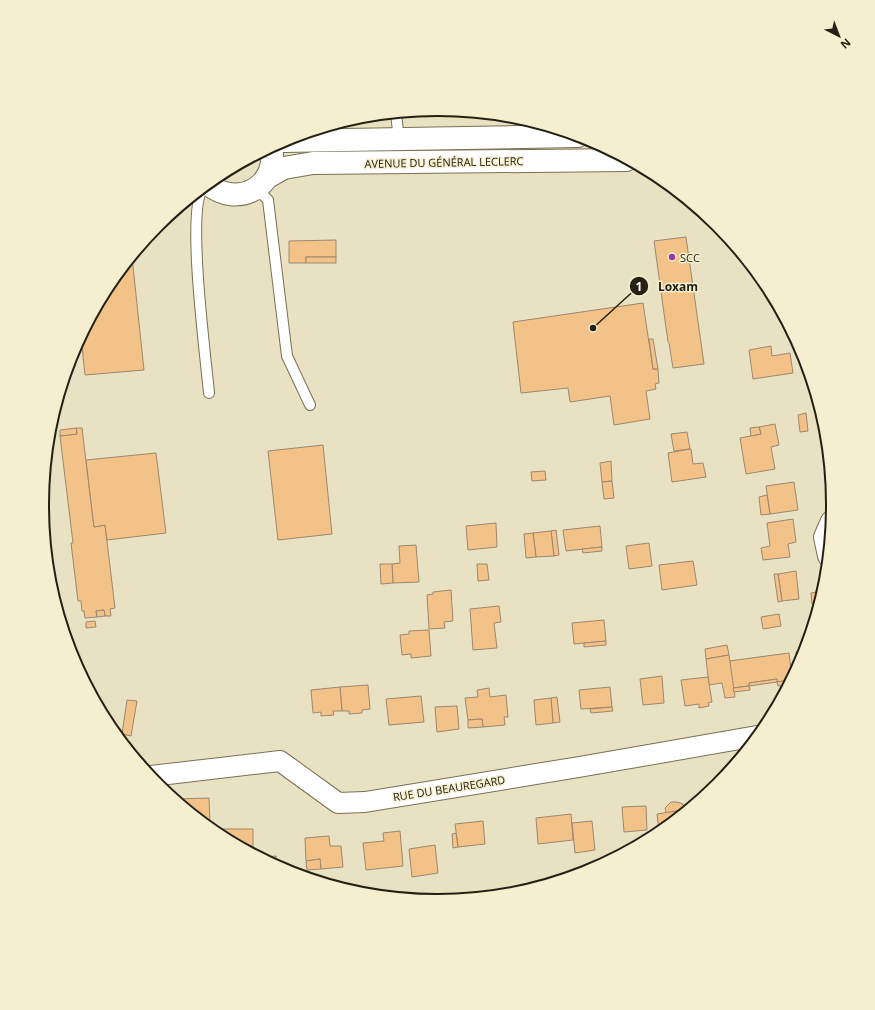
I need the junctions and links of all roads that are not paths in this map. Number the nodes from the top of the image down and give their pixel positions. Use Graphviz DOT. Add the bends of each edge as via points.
graph roads {
  1 [pos="397,119"];
  2 [pos="560,136"];
  3 [pos="399,139"];
  4 [pos="303,141"];
  5 [pos="271,155"];
  6 [pos="615,160"];
  7 [pos="261,183"];
  8 [pos="214,188"];
  9 [pos="198,199"];
  10 [pos="209,393"];
  11 [pos="310,405"];
  12 [pos="749,737"];
  13 [pos="158,775"];
  1 -- 3 [label="lane"];
  2 -- 3 [label="main road"];
  3 -- 4 [label="main road"];
  5 -- 7 [label="main road" via="271,166"];
  6 -- 7 [label="main road, AVENUE DU GÉNÉRAL LECLERC" via="313,163 284,168"];
  7 -- 8 [label="main road, AVENUE DU GÉNÉRAL LECLERC" via="242,195 234,196"];
  7 -- 11 [label="lane" via="268,200 287,356"];
  9 -- 10 [label="lane" via="196,246"];
  12 -- 13 [label="street, RUE DU BEAUREGARD" via="365,802 338,803 280,761"];
}
